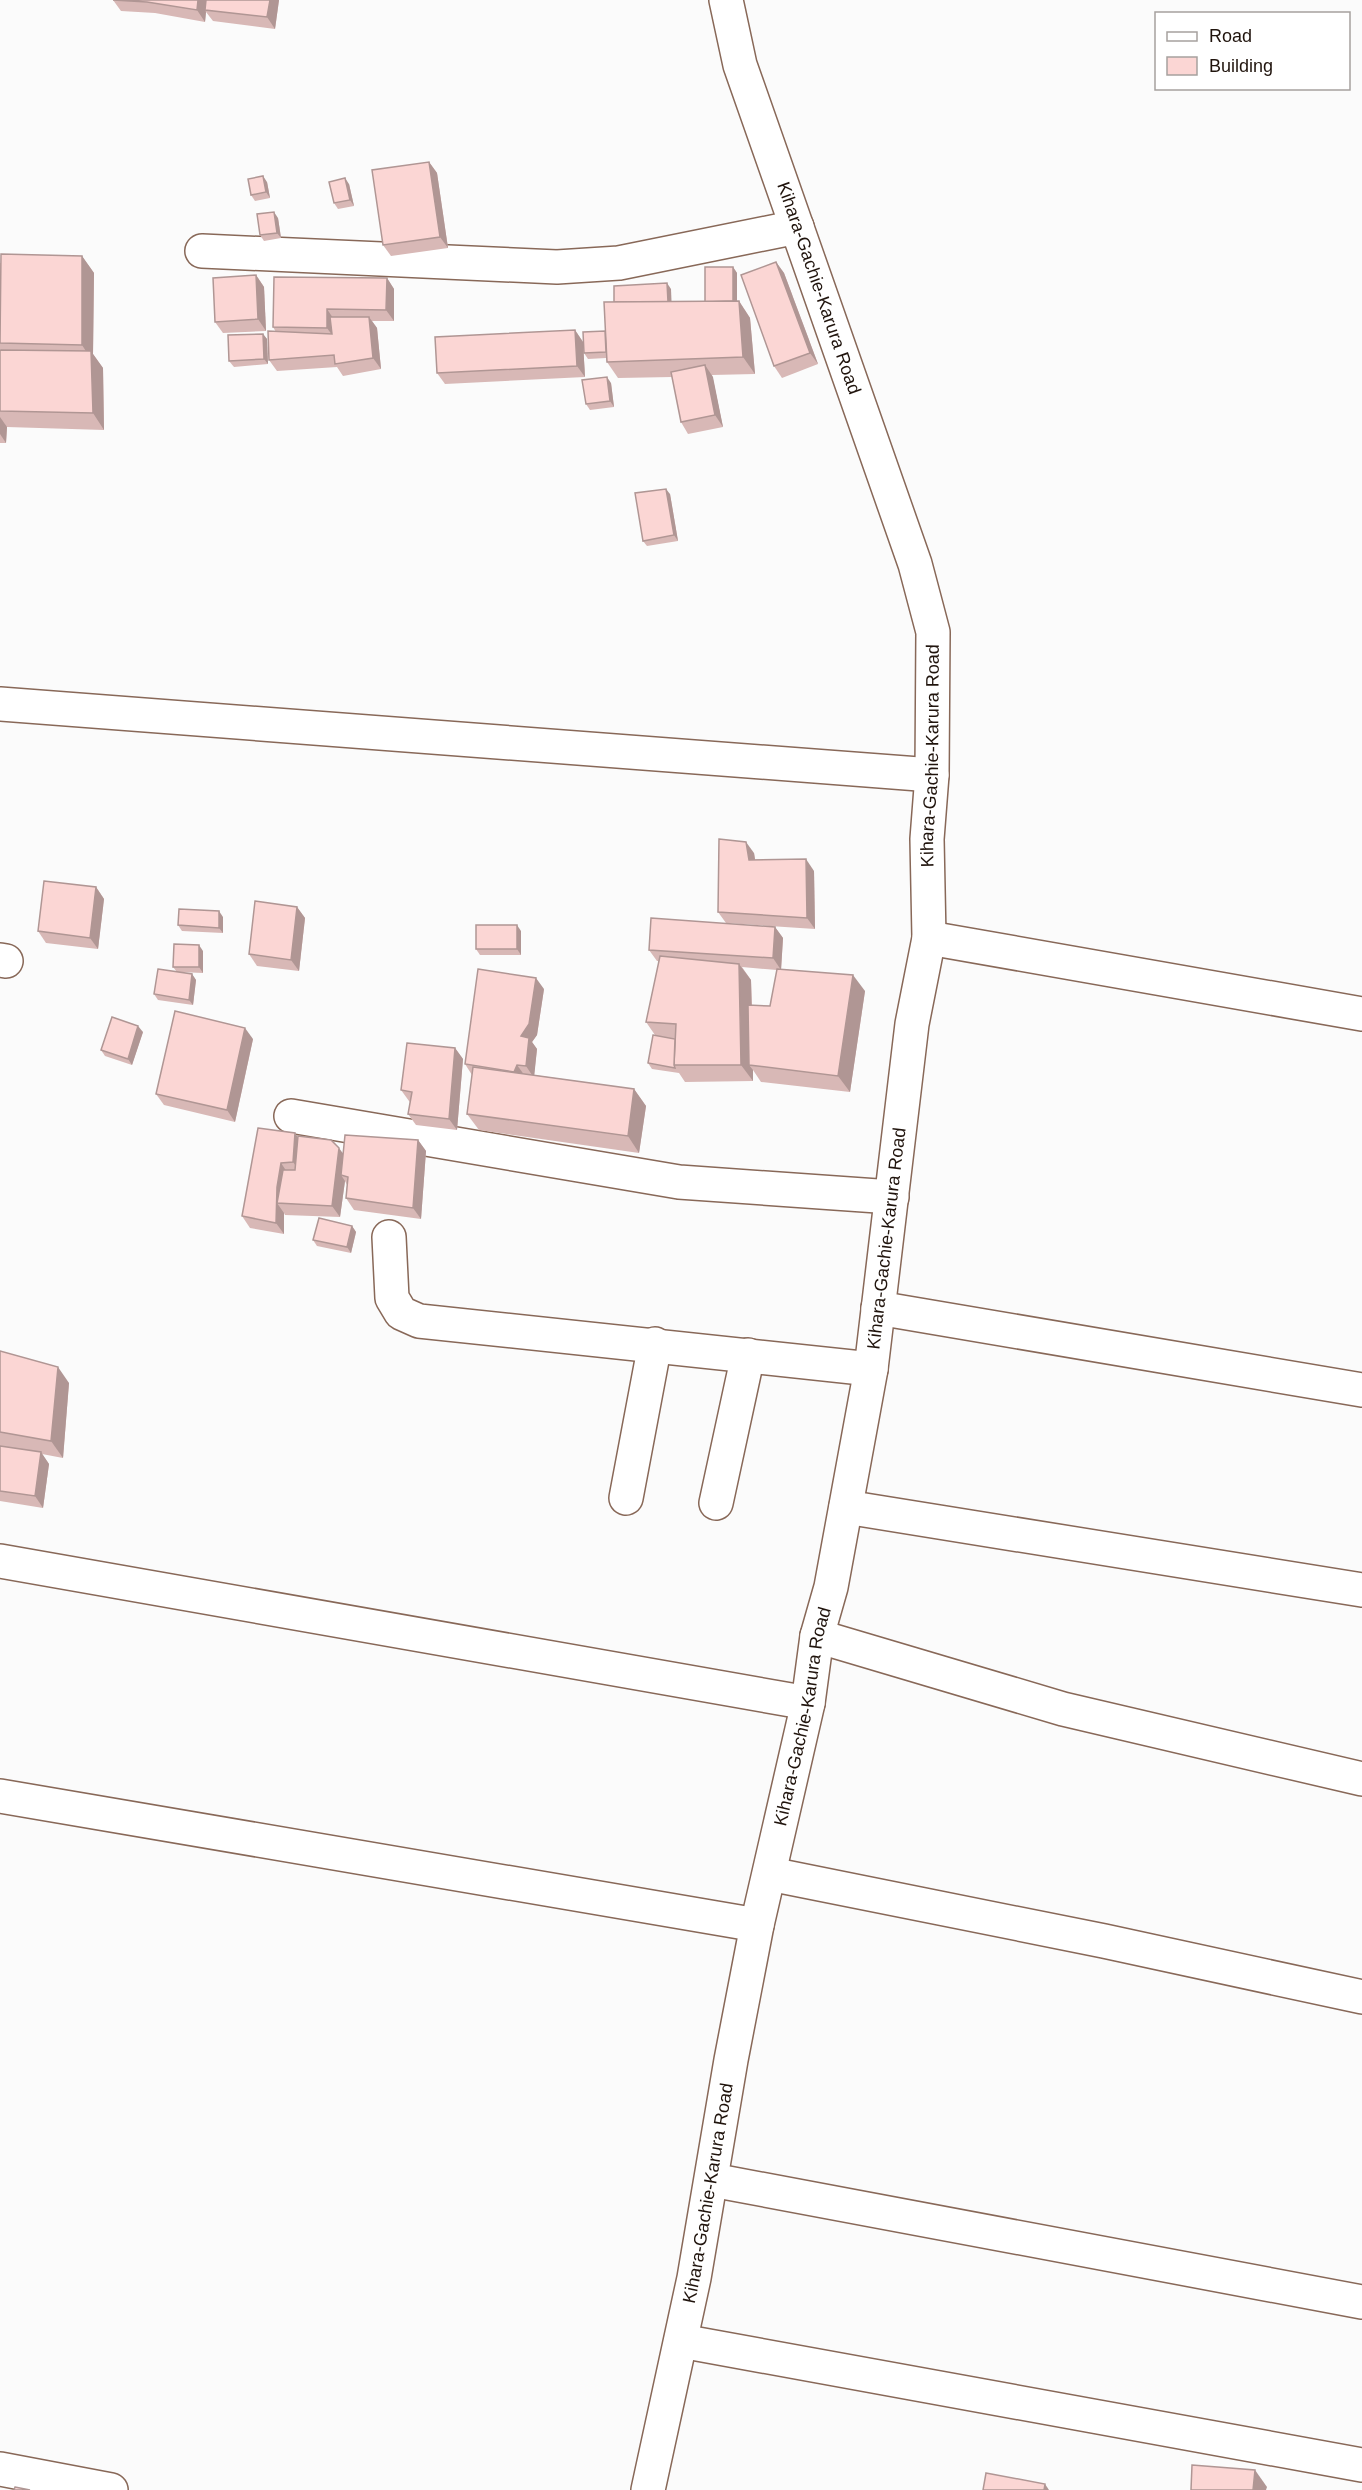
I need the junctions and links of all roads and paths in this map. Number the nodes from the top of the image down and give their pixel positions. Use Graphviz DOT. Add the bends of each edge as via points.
graph roads {
  1 [pos="726,0"];
  2 [pos="797,227"];
  3 [pos="202,251"];
  4 [pos="0,704"];
  5 [pos="932,775"];
  6 [pos="929,938"];
  7 [pos="1362,1014"];
  8 [pos="291,1116"];
  9 [pos="892,1197"];
  10 [pos="389,1238"];
  11 [pos="878,1308"];
  12 [pos="655,1344"];
  13 [pos="748,1355"];
  14 [pos="871,1369"];
  15 [pos="1362,1390"];
  16 [pos="626,1498"];
  17 [pos="716,1503"];
  18 [pos="846,1507"];
  19 [pos="0,1561"];
  20 [pos="1362,1590"];
  21 [pos="817,1636"];
  22 [pos="808,1703"];
  23 [pos="1362,1779"];
  24 [pos="0,1796"];
  25 [pos="770,1874"];
  26 [pos="757,1925"];
  27 [pos="1362,1997"];
  28 [pos="712,2180"];
  29 [pos="1362,2302"];
  30 [pos="681,2341"];
  31 [pos="1362,2465"];
  32 [pos="0,2469"];
  33 [pos="111,2490"];
  34 [pos="648,2490"];
  1 -- 2 [label="street, Kihara-Gachie-Karura Road" via="740,65"];
  2 -- 3 [label="street" via="619,264 557,267"];
  2 -- 5 [label="street, Kihara-Gachie-Karura Road" via="915,564 933,632"];
  4 -- 5 [label="street"];
  5 -- 6 [label="street, Kihara-Gachie-Karura Road" via="927,839"];
  6 -- 7 [label="street"];
  6 -- 9 [label="street, Kihara-Gachie-Karura Road" via="912,1024"];
  8 -- 9 [label="street" via="679,1182"];
  9 -- 11 [label="street, Kihara-Gachie-Karura Road"];
  10 -- 12 [label="street" via="393,1298 401,1313 410,1317"];
  11 -- 14 [label="street, Kihara-Gachie-Karura Road"];
  11 -- 15 [label="street"];
  12 -- 13 [label="street"];
  12 -- 16 [label="street"];
  13 -- 14 [label="street"];
  13 -- 17 [label="street"];
  14 -- 18 [label="street, Kihara-Gachie-Karura Road"];
  18 -- 20 [label="street"];
  18 -- 21 [label="street, Kihara-Gachie-Karura Road"];
  19 -- 22 [label="street"];
  21 -- 22 [label="street, Kihara-Gachie-Karura Road"];
  21 -- 23 [label="street" via="1063,1709"];
  22 -- 25 [label="street, Kihara-Gachie-Karura Road"];
  24 -- 26 [label="street"];
  25 -- 26 [label="street, Kihara-Gachie-Karura Road"];
  25 -- 27 [label="street"];
  26 -- 28 [label="street, Kihara-Gachie-Karura Road"];
  28 -- 29 [label="street"];
  28 -- 30 [label="street, Kihara-Gachie-Karura Road"];
  30 -- 31 [label="street"];
  30 -- 34 [label="street, Kihara-Gachie-Karura Road"];
  32 -- 33 [label="street"];
}
